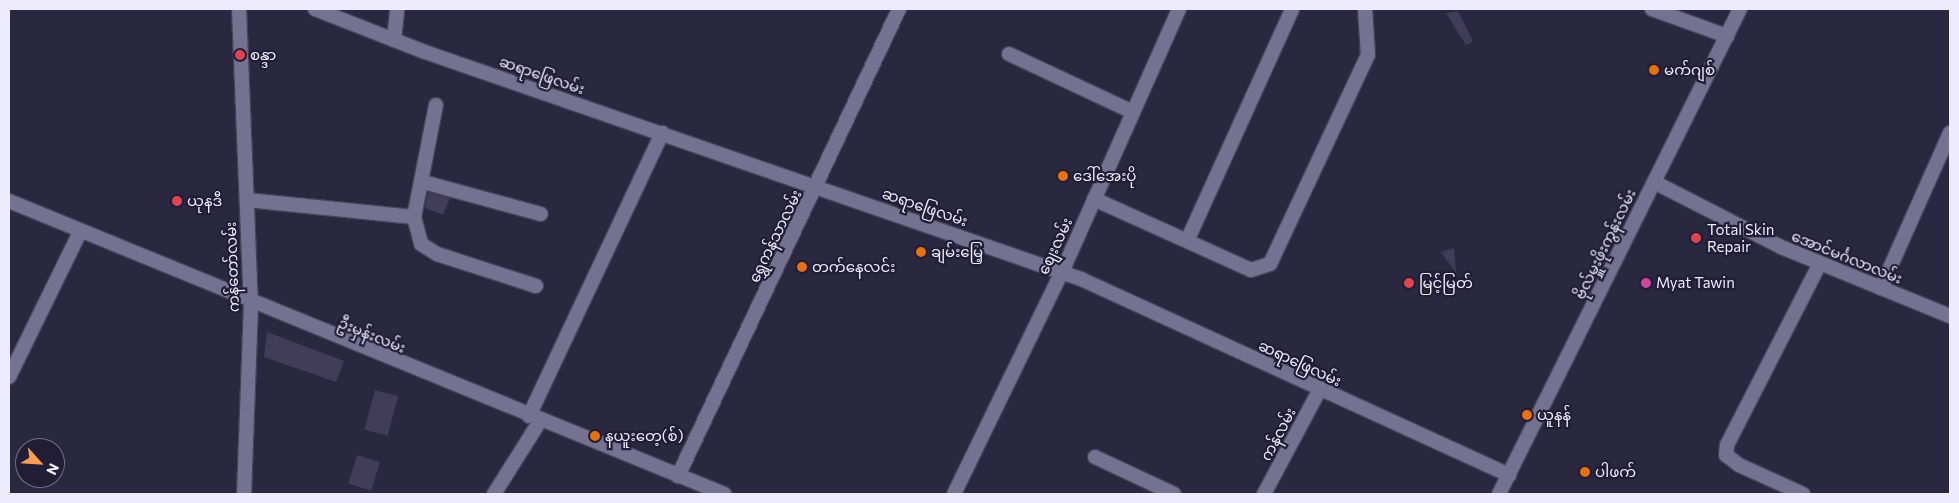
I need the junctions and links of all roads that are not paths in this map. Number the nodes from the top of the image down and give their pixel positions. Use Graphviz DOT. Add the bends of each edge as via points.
graph roads {
  1 [pos="239,9"];
  2 [pos="315,9"];
  3 [pos="397,9"];
  4 [pos="899,9"];
  5 [pos="1180,9"];
  6 [pos="1292,9"];
  7 [pos="1365,9"];
  8 [pos="1652,9"];
  9 [pos="1740,9"];
  10 [pos="1726,36"];
  11 [pos="394,40"];
  12 [pos="1009,54"];
  13 [pos="436,105"];
  14 [pos="1133,112"];
  15 [pos="662,133"];
  16 [pos="1950,133"];
  17 [pos="423,182"];
  18 [pos="1654,182"];
  19 [pos="816,188"];
  20 [pos="1094,199"];
  21 [pos="246,200"];
  22 [pos="9,201"];
  23 [pos="541,214"];
  24 [pos="414,217"];
  25 [pos="80,232"];
  26 [pos="1187,241"];
  27 [pos="1820,263"];
  28 [pos="1062,272"];
  29 [pos="536,286"];
  30 [pos="1880,288"];
  31 [pos="251,304"];
  32 [pos="1950,316"];
  33 [pos="9,376"];
  34 [pos="1320,389"];
  35 [pos="534,418"];
  36 [pos="1095,457"];
  37 [pos="1508,475"];
  38 [pos="678,476"];
  39 [pos="244,494"];
  40 [pos="494,494"];
  41 [pos="724,494"];
  42 [pos="954,494"];
  43 [pos="1174,494"];
  44 [pos="1264,494"];
  45 [pos="1499,494"];
  46 [pos="1803,494"];
  1 -- 21 [label="street, ကန်တော်လမ်း"];
  2 -- 11 [label="street, ဆရာဖြေလမ်း"];
  3 -- 11 [label="street"];
  4 -- 19 [label="street, ‌ရွှေကန်သာလမ်း"];
  5 -- 14 [label="street, စျေးလမ်း"];
  6 -- 26 [label="street"];
  7 -- 26 [label="street" via="1368,55 1270,264 1251,270"];
  8 -- 10 [label="street"];
  9 -- 10 [label="street, ဗိုလ်မှူးဖိုးကွန်းလမ်း"];
  10 -- 18 [label="street, ဗိုလ်မှူးဖိုးကွန်းလမ်း"];
  11 -- 15 [label="street, ဆရာဖြေလမ်း"];
  12 -- 14 [label="street"];
  13 -- 17 [label="street"];
  14 -- 20 [label="street, စျေးလမ်း"];
  15 -- 19 [label="street, ဆရာဖြေလမ်း"];
  15 -- 35 [label="street"];
  16 -- 30 [label="street"];
  17 -- 23 [label="street"];
  17 -- 24 [label="street"];
  18 -- 27 [label="street, အောင်မင်္ဂလာလမ်း"];
  18 -- 37 [label="street, ဗိုလ်မှူးဖိုးကွန်းလမ်း"];
  19 -- 28 [label="street, ဆရာဖြေလမ်း"];
  19 -- 38 [label="street, ‌ရွှေကန်သာလမ်း"];
  20 -- 26 [label="street"];
  20 -- 28 [label="street, စျေးလမ်း"];
  21 -- 24 [label="street"];
  21 -- 31 [label="street, ကန်တော်လမ်း"];
  22 -- 25 [label="street, ဦးမှန်းလမ်း"];
  24 -- 29 [label="street" via="420,244 437,254"];
  25 -- 31 [label="street, ဦးမှန်းလမ်း"];
  25 -- 33 [label="street"];
  27 -- 30 [label="street, အောင်မင်္ဂလာလမ်း"];
  27 -- 46 [label="street" via="1727,446 1726,455 1739,465"];
  28 -- 34 [label="street, ဆရာဖြေလမ်း"];
  28 -- 42 [label="street, စျေးလမ်း"];
  30 -- 32 [label="street, အောင်မင်္ဂလာလမ်း"];
  31 -- 35 [label="street, ဦးမှန်းလမ်း"];
  31 -- 39 [label="street, ကန်တော်လမ်း"];
  34 -- 37 [label="street, ဆရာဖြေလမ်း"];
  34 -- 44 [label="street, ကန်လမ်း"];
  35 -- 38 [label="street, ဦးမှန်းလမ်း"];
  35 -- 40 [label="street"];
  36 -- 43 [label="street"];
  37 -- 45 [label="street, ဗိုလ်မှူးဖိုးကွန်းလမ်း"];
  38 -- 41 [label="street, ဦးမှန်းလမ်း"];
}
